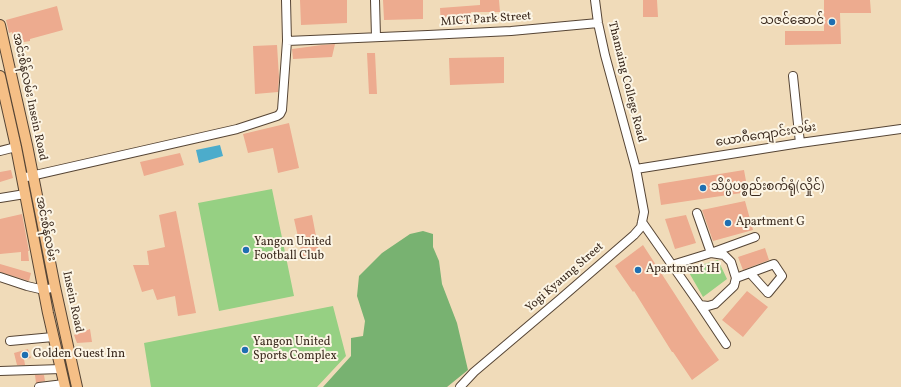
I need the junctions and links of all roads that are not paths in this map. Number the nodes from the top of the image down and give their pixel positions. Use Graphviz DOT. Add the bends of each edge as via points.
graph roads {
  1 [pos="286,0"];
  2 [pos="374,0"];
  3 [pos="595,0"];
  4 [pos="598,23"];
  5 [pos="0,25"];
  6 [pos="376,37"];
  7 [pos="287,42"];
  8 [pos="0,76"];
  9 [pos="793,76"];
  10 [pos="901,129"];
  11 [pos="800,143"];
  12 [pos="16,147"];
  13 [pos="0,151"];
  14 [pos="636,169"];
  15 [pos="33,176"];
  16 [pos="22,178"];
  17 [pos="25,194"];
  18 [pos="0,198"];
  19 [pos="41,214"];
  20 [pos="697,214"];
  21 [pos="29,217"];
  22 [pos="642,222"];
  23 [pos="755,237"];
  24 [pos="711,253"];
  25 [pos="672,265"];
  26 [pos="750,273"];
  27 [pos="0,277"];
  28 [pos="736,278"];
  29 [pos="55,287"];
  30 [pos="44,290"];
  31 [pos="700,305"];
  32 [pos="54,336"];
  33 [pos="10,341"];
  34 [pos="726,344"];
  35 [pos="69,349"];
  36 [pos="57,352"];
  37 [pos="61,369"];
  38 [pos="0,371"];
  39 [pos="76,382"];
  40 [pos="64,384"];
  41 [pos="39,387"];
  42 [pos="460,387"];
  1 -- 7 [label="street"];
  2 -- 6 [label="street"];
  3 -- 4 [label="street, Thamaing College Road"];
  4 -- 6 [label="street, MICT Park Street" via="504,31"];
  4 -- 14 [label="street, Thamaing College Road"];
  5 -- 15 [label="main road, အင်းစိန်လမ်း Insein Road"];
  6 -- 7 [label="street, MICT Park Street"];
  7 -- 15 [label="street" via="282,110 277,116 237,129"];
  8 -- 12 [label="main road, အင်းစိန်လမ်း"];
  9 -- 11 [label="street"];
  10 -- 11 [label="street, ယောဂီကျောင်းလမ်း"];
  11 -- 14 [label="street, ယောဂီကျောင်းလမ်း"];
  12 -- 13 [label="street"];
  12 -- 16 [label="main road, အင်းစိန်လမ်း"];
  14 -- 22 [label="street" via="644,212"];
  15 -- 16 [label="street"];
  15 -- 19 [label="main road, Insein Road"];
  16 -- 17 [label="main road, အင်းစိန်လမ်း"];
  17 -- 18 [label="street"];
  17 -- 21 [label="main road, အင်းစိန်လမ်း"];
  19 -- 21 [label="main road"];
  19 -- 29 [label="main road, Insein Road"];
  20 -- 24 [label="street"];
  21 -- 30 [label="main road, အင်းစိန်လမ်း"];
  22 -- 25 [label="street"];
  22 -- 42 [label="street, Yogi Kyaung Street" via="634,235 474,372"];
  23 -- 24 [label="street"];
  24 -- 25 [label="street"];
  24 -- 28 [label="street" via="724,255 731,262"];
  25 -- 31 [label="street"];
  26 -- 28 [label="street"];
  27 -- 30 [label="street"];
  28 -- 31 [label="street" via="734,286 715,304"];
  29 -- 30 [label="street"];
  29 -- 35 [label="main road, Insein Road"];
  30 -- 32 [label="main road, အင်းစိန်လမ်း"];
  31 -- 34 [label="street"];
  32 -- 33 [label="street"];
  32 -- 36 [label="main road, အင်းစိန်လမ်း"];
  35 -- 36 [label="main road"];
  35 -- 39 [label="main road, Insein Road"];
  36 -- 37 [label="main road, အင်းစိန်လမ်း"];
  37 -- 38 [label="street"];
  37 -- 40 [label="main road, အင်းစိန်လမ်း"];
  39 -- 40 [label="main road"];
  40 -- 41 [label="street"];
}
